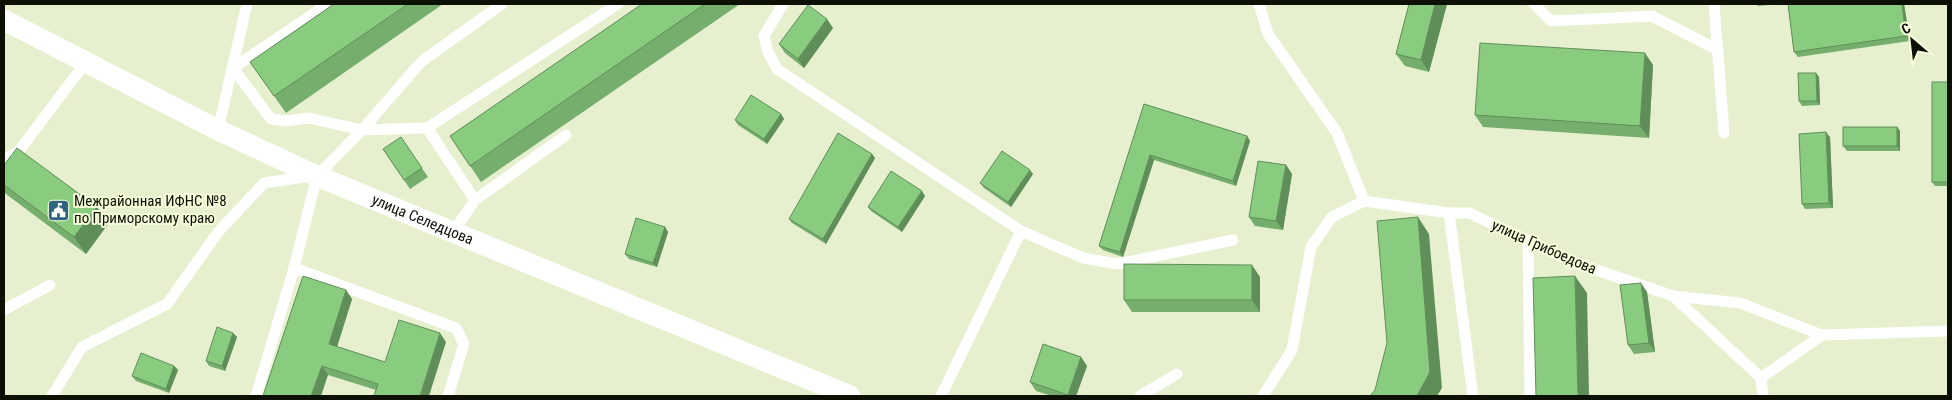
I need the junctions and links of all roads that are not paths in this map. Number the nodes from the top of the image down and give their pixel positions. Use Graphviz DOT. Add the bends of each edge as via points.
graph roads {
  1 [pos="248,4"];
  2 [pos="328,4"];
  3 [pos="502,4"];
  4 [pos="618,4"];
  5 [pos="784,4"];
  6 [pos="1259,4"];
  7 [pos="1534,4"];
  8 [pos="1714,4"];
  9 [pos="4,20"];
  10 [pos="1718,50"];
  11 [pos="86,62"];
  12 [pos="233,68"];
  13 [pos="426,128"];
  14 [pos="218,130"];
  15 [pos="362,130"];
  16 [pos="1724,133"];
  17 [pos="566,135"];
  18 [pos="4,159"];
  19 [pos="317,176"];
  20 [pos="475,200"];
  21 [pos="1364,201"];
  22 [pos="1449,213"];
  23 [pos="1021,231"];
  24 [pos="453,232"];
  25 [pos="1234,240"];
  26 [pos="1528,242"];
  27 [pos="294,268"];
  28 [pos="50,285"];
  29 [pos="1673,296"];
  30 [pos="4,310"];
  31 [pos="1948,331"];
  32 [pos="1822,336"];
  33 [pos="1177,374"];
  34 [pos="1761,378"];
  35 [pos="52,396"];
  36 [pos="256,396"];
  37 [pos="448,396"];
  38 [pos="850,396"];
  39 [pos="941,396"];
  40 [pos="1140,396"];
  41 [pos="1263,396"];
  42 [pos="1473,396"];
  43 [pos="1530,396"];
  44 [pos="1763,396"];
  1 -- 12 [label="lane"];
  2 -- 12 [label="lane"];
  3 -- 15 [label="lane" via="421,62"];
  4 -- 13 [label="lane"];
  5 -- 23 [label="lane" via="764,36 777,69"];
  6 -- 21 [label="lane" via="1268,34 1337,133"];
  7 -- 10 [label="lane" via="1550,22 1652,16"];
  8 -- 10 [label="lane"];
  9 -- 11 [label="street, улица Селедцова"];
  10 -- 16 [label="lane"];
  11 -- 14 [label="street, улица Селедцова"];
  11 -- 18 [label="lane" via="18,152"];
  12 -- 14 [label="lane"];
  12 -- 15 [label="lane" via="271,119 309,118"];
  13 -- 15 [label="lane"];
  13 -- 20 [label="lane"];
  14 -- 19 [label="street, улица Селедцова"];
  15 -- 19 [label="lane"];
  17 -- 20 [label="lane"];
  19 -- 24 [label="street, улица Селедцова"];
  19 -- 27 [label="lane"];
  19 -- 35 [label="lane" via="264,183 219,231 167,304 82,347"];
  20 -- 24 [label="lane"];
  21 -- 22 [label="lane, улица Грибоедова"];
  21 -- 41 [label="lane" via="1332,218 1310,247 1292,350"];
  22 -- 26 [label="lane, улица Грибоедова" via="1469,213"];
  22 -- 42 [label="lane"];
  23 -- 25 [label="lane" via="1083,258 1118,264"];
  23 -- 39 [label="lane"];
  24 -- 38 [label="street, улица Селедцова"];
  26 -- 29 [label="lane, улица Грибоедова" via="1576,263"];
  26 -- 43 [label="lane"];
  27 -- 36 [label="lane"];
  27 -- 37 [label="lane" via="456,328 464,344"];
  28 -- 30 [label="lane"];
  29 -- 32 [label="lane, улица Грибоедова" via="1740,303"];
  29 -- 34 [label="lane"];
  31 -- 32 [label="lane, улица Грибоедова"];
  32 -- 34 [label="lane"];
  33 -- 40 [label="lane"];
  34 -- 44 [label="lane"];
}
